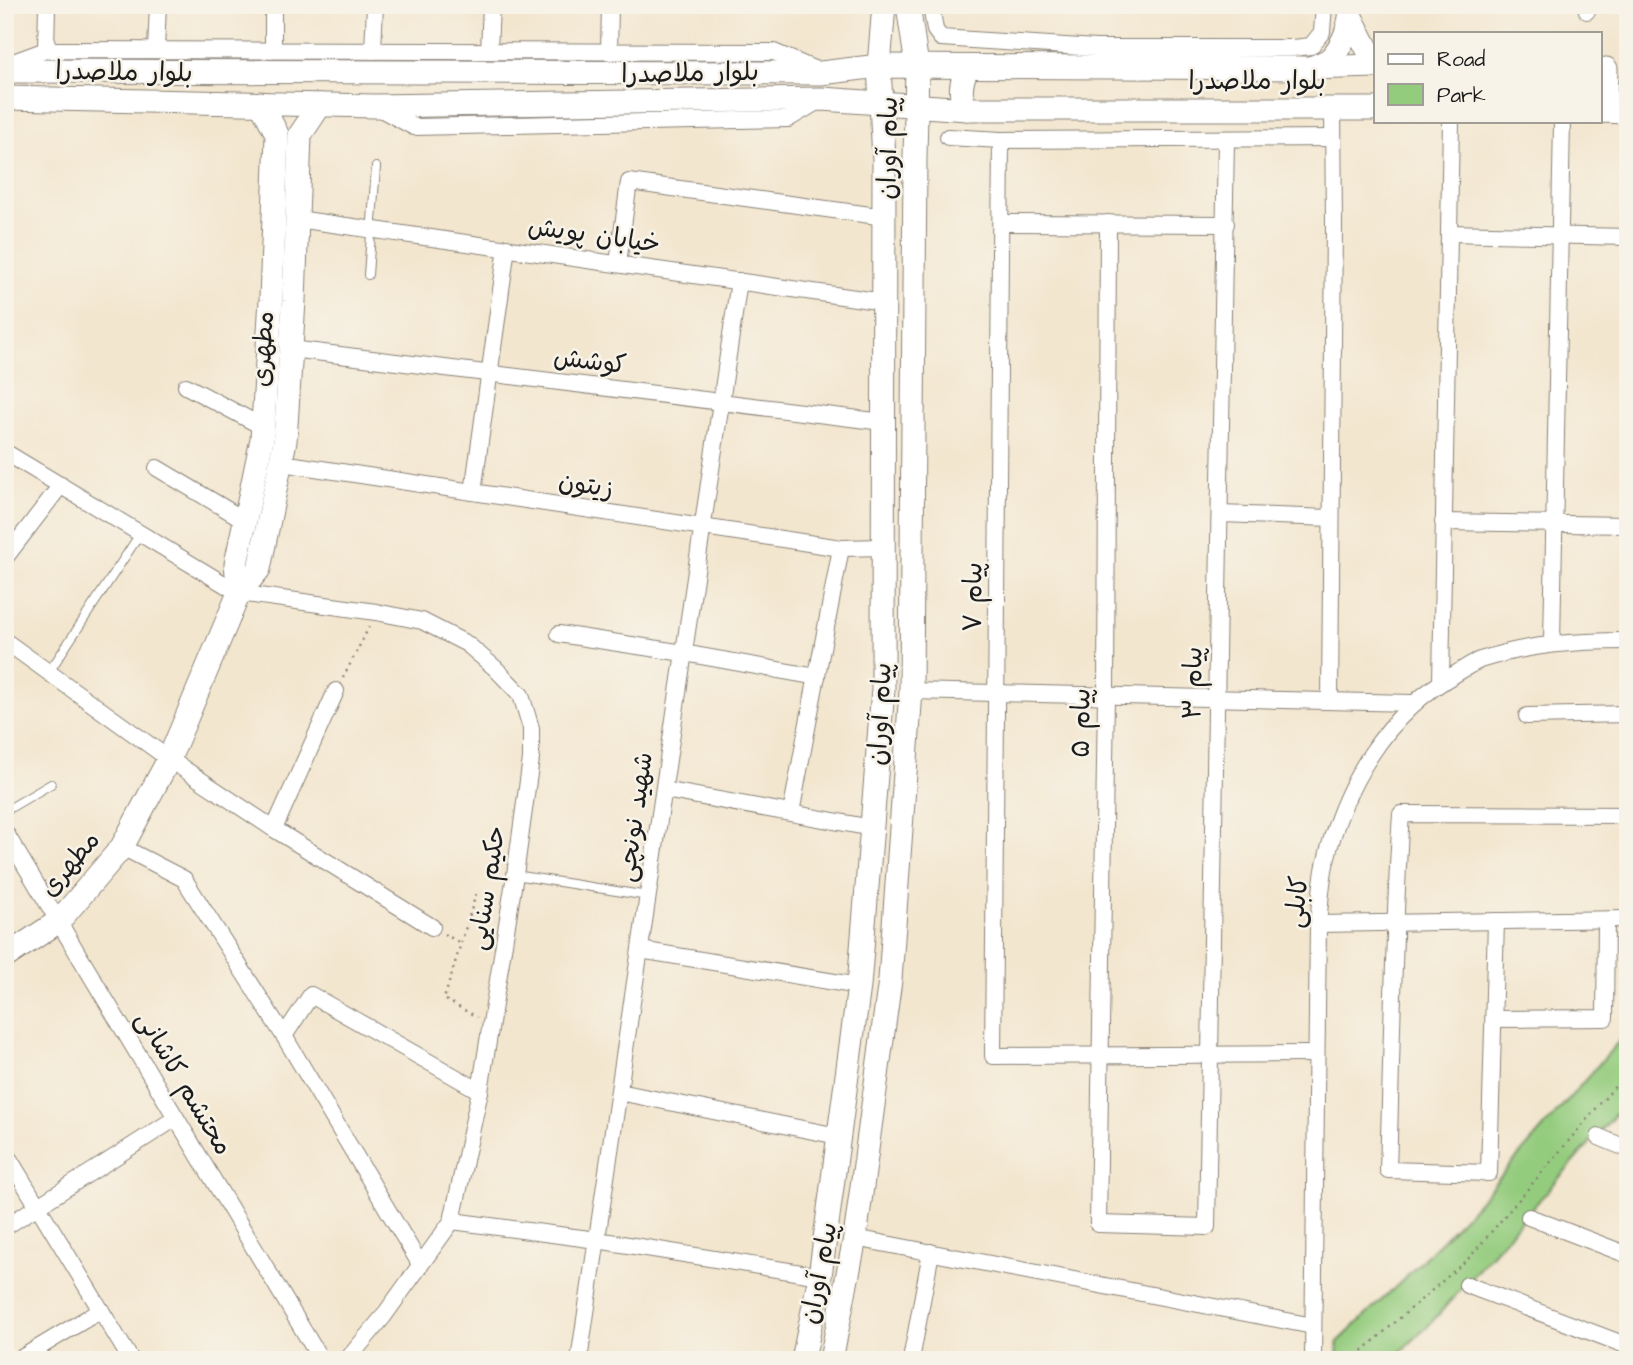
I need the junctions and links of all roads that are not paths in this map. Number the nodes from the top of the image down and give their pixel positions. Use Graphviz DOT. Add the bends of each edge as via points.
graph roads {
  1 [pos="47,5"];
  2 [pos="158,5"];
  3 [pos="273,5"];
  4 [pos="375,5"];
  5 [pos="491,5"];
  6 [pos="610,5"];
  7 [pos="931,5"];
  8 [pos="1324,5"];
  9 [pos="1351,11"];
  10 [pos="884,13"];
  11 [pos="909,13"];
  12 [pos="1096,48"];
  13 [pos="46,50"];
  14 [pos="156,50"];
  15 [pos="273,50"];
  16 [pos="373,51"];
  17 [pos="489,51"];
  18 [pos="609,52"];
  19 [pos="1374,54"];
  20 [pos="5,65"];
  21 [pos="879,66"];
  22 [pos="917,66"];
  23 [pos="1374,66"];
  24 [pos="967,68"];
  25 [pos="1054,68"];
  26 [pos="1310,68"];
  27 [pos="1611,69"];
  28 [pos="5,71"];
  29 [pos="821,73"];
  30 [pos="5,98"];
  31 [pos="822,99"];
  32 [pos="261,103"];
  33 [pos="880,104"];
  34 [pos="918,104"];
  35 [pos="320,105"];
  36 [pos="967,109"];
  37 [pos="1087,109"];
  38 [pos="1333,109"];
  39 [pos="1374,109"];
  40 [pos="1611,112"];
  41 [pos="1451,122"];
  42 [pos="1562,122"];
  43 [pos="288,135"];
  44 [pos="948,137"];
  45 [pos="1333,138"];
  46 [pos="1001,140"];
  47 [pos="1088,140"];
  48 [pos="1226,140"];
  49 [pos="915,158"];
  50 [pos="884,159"];
  51 [pos="376,167"];
  52 [pos="885,217"];
  53 [pos="297,219"];
  54 [pos="1001,223"];
  55 [pos="1108,223"];
  56 [pos="1226,224"];
  57 [pos="372,228"];
  58 [pos="1449,233"];
  59 [pos="1559,236"];
  60 [pos="1628,237"];
  61 [pos="507,247"];
  62 [pos="618,263"];
  63 [pos="368,275"];
  64 [pos="739,281"];
  65 [pos="884,302"];
  66 [pos="291,349"];
  67 [pos="489,373"];
  68 [pos="186,386"];
  69 [pos="721,402"];
  70 [pos="883,422"];
  71 [pos="263,426"];
  72 [pos="5,452"];
  73 [pos="282,463"];
  74 [pos="157,468"];
  75 [pos="61,485"];
  76 [pos="472,492"];
  77 [pos="1220,514"];
  78 [pos="1331,518"];
  79 [pos="246,521"];
  80 [pos="1443,522"];
  81 [pos="1553,524"];
  82 [pos="1628,525"];
  83 [pos="702,527"];
  84 [pos="140,534"];
  85 [pos="883,547"];
  86 [pos="841,548"];
  87 [pos="5,558"];
  88 [pos="239,593"];
  89 [pos="559,634"];
  90 [pos="5,641"];
  91 [pos="1628,641"];
  92 [pos="1552,643"];
  93 [pos="684,653"];
  94 [pos="49,672"];
  95 [pos="817,677"];
  96 [pos="1441,682"];
  97 [pos="336,691"];
  98 [pos="911,691"];
  99 [pos="996,693"];
  100 [pos="1106,696"];
  101 [pos="1217,698"];
  102 [pos="1329,701"];
  103 [pos="1412,703"];
  104 [pos="1628,714"];
  105 [pos="1527,716"];
  106 [pos="169,759"];
  107 [pos="51,784"];
  108 [pos="664,790"];
  109 [pos="5,811"];
  110 [pos="791,813"];
  111 [pos="1628,815"];
  112 [pos="872,828"];
  113 [pos="274,829"];
  114 [pos="5,832"];
  115 [pos="122,848"];
  116 [pos="515,876"];
  117 [pos="648,896"];
  118 [pos="1628,919"];
  119 [pos="1606,920"];
  120 [pos="59,921"];
  121 [pos="1496,921"];
  122 [pos="1394,923"];
  123 [pos="1318,924"];
  124 [pos="432,927"];
  125 [pos="640,950"];
  126 [pos="5,957"];
  127 [pos="859,986"];
  128 [pos="1494,1019"];
  129 [pos="284,1036"];
  130 [pos="1316,1054"];
  131 [pos="849,1055"];
  132 [pos="1100,1055"];
  133 [pos="1211,1055"];
  134 [pos="879,1059"];
  135 [pos="480,1091"];
  136 [pos="619,1092"];
  137 [pos="176,1118"];
  138 [pos="838,1136"];
  139 [pos="1599,1136"];
  140 [pos="1628,1149"];
  141 [pos="5,1152"];
  142 [pos="38,1206"];
  143 [pos="1529,1217"];
  144 [pos="452,1221"];
  145 [pos="1098,1224"];
  146 [pos="5,1227"];
  147 [pos="855,1238"];
  148 [pos="597,1240"];
  149 [pos="931,1252"];
  150 [pos="1628,1255"];
  151 [pos="420,1264"];
  152 [pos="820,1276"];
  153 [pos="1467,1284"];
  154 [pos="101,1310"];
  155 [pos="1313,1326"];
  156 [pos="1628,1346"];
  157 [pos="119,1352"];
  158 [pos="18,1360"];
  159 [pos="131,1360"];
  160 [pos="321,1360"];
  161 [pos="346,1360"];
  162 [pos="579,1360"];
  163 [pos="803,1360"];
  164 [pos="831,1360"];
  165 [pos="911,1360"];
  166 [pos="1313,1360"];
  1 -- 13 [label="street"];
  2 -- 14 [label="street"];
  3 -- 15 [label="street"];
  4 -- 16 [label="street"];
  5 -- 17 [label="street"];
  6 -- 18 [label="street"];
  7 -- 12 [label="street" via="941,38"];
  8 -- 12 [label="street" via="1322,32 1311,46"];
  9 -- 19 [label="main road"];
  9 -- 26 [label="main road" via="1343,40 1330,60"];
  10 -- 11 [label="main road" via="900,28"];
  10 -- 21 [label="main road, پیام آوران"];
  11 -- 22 [label="main road, پیام آوران"];
  12 -- 25 [label="street"];
  13 -- 14 [label="street"];
  13 -- 20 [label="street"];
  14 -- 15 [label="street"];
  15 -- 16 [label="street"];
  16 -- 17 [label="street"];
  17 -- 18 [label="street"];
  18 -- 29 [label="street" via="774,52"];
  21 -- 22 [label="main road, بلوار ملاصدرا"];
  21 -- 29 [label="main road, بلوار ملاصدرا"];
  21 -- 33 [label="main road, پیام آوران"];
  22 -- 24 [label="main road, بلوار ملاصدرا"];
  22 -- 34 [label="main road, پیام آوران"];
  23 -- 26 [label="main road, بلوار ملاصدرا"];
  24 -- 25 [label="main road, بلوار ملاصدرا"];
  24 -- 36 [label="main road" via="961,88"];
  25 -- 26 [label="main road, بلوار ملاصدرا"];
  27 -- 40 [label="main road"];
  28 -- 29 [label="main road, بلوار ملاصدرا"];
  29 -- 31 [label="main road" via="828,75 833,89"];
  30 -- 32 [label="main road, بلوار ملاصدرا"];
  31 -- 33 [label="main road, بلوار ملاصدرا"];
  31 -- 35 [label="main road, بلوار ملاصدرا"];
  32 -- 35 [label="main road, بلوار ملاصدرا"];
  32 -- 43 [label="main road, مطهری"];
  33 -- 34 [label="main road, بلوار ملاصدرا"];
  33 -- 50 [label="main road, پیام آوران"];
  34 -- 36 [label="main road, بلوار ملاصدرا"];
  34 -- 49 [label="main road, پیام آوران"];
  35 -- 43 [label="main road"];
  36 -- 37 [label="main road, بلوار ملاصدرا"];
  37 -- 38 [label="main road, بلوار ملاصدرا"];
  37 -- 47 [label="street"];
  38 -- 39 [label="main road, بلوار ملاصدرا"];
  38 -- 45 [label="street"];
  41 -- 58 [label="street"];
  42 -- 59 [label="street"];
  43 -- 53 [label="main road, مطهری"];
  43 -- 71 [label="main road, مطهری"];
  44 -- 46 [label="street"];
  45 -- 48 [label="street"];
  45 -- 78 [label="street"];
  46 -- 47 [label="street"];
  46 -- 54 [label="street, پیام ۷"];
  47 -- 48 [label="street"];
  48 -- 56 [label="street, پیام ۳"];
  49 -- 50 [label="main road" via="899,148"];
  49 -- 98 [label="main road, پیام آوران"];
  50 -- 52 [label="main road, پیام آوران"];
  51 -- 57 [label="lane"];
  52 -- 62 [label="street" via="629,181"];
  52 -- 65 [label="main road, پیام آوران"];
  53 -- 57 [label="street, خیابان پویش"];
  53 -- 66 [label="main road, مطهری"];
  54 -- 55 [label="street"];
  54 -- 99 [label="street, پیام ۷"];
  55 -- 56 [label="street"];
  55 -- 100 [label="street, پیام ۵"];
  56 -- 77 [label="street, پیام ۳"];
  57 -- 61 [label="street, خیابان پویش"];
  57 -- 63 [label="lane"];
  58 -- 59 [label="street"];
  58 -- 80 [label="street"];
  59 -- 60 [label="street"];
  59 -- 81 [label="street"];
  61 -- 62 [label="street, خیابان پویش"];
  61 -- 67 [label="street"];
  62 -- 64 [label="street, خیابان پویش"];
  64 -- 65 [label="street, خیابان پویش"];
  64 -- 69 [label="street, شهید نونچی"];
  65 -- 70 [label="main road, پیام آوران"];
  66 -- 67 [label="street, کوشش"];
  66 -- 73 [label="main road, مطهری"];
  67 -- 69 [label="street, کوشش"];
  67 -- 76 [label="street"];
  68 -- 71 [label="street"];
  69 -- 70 [label="street, کوشش"];
  69 -- 83 [label="street, شهید نونچی"];
  70 -- 85 [label="main road, پیام آوران"];
  71 -- 79 [label="main road, مطهری"];
  72 -- 75 [label="street"];
  73 -- 76 [label="street, زیتون"];
  73 -- 88 [label="main road, مطهری" via="259,569"];
  74 -- 79 [label="street"];
  75 -- 84 [label="street"];
  75 -- 87 [label="street"];
  76 -- 83 [label="street, زیتون"];
  77 -- 78 [label="street"];
  77 -- 101 [label="street, پیام ۳"];
  78 -- 102 [label="street"];
  79 -- 88 [label="main road, مطهری" via="236,564"];
  80 -- 81 [label="street"];
  80 -- 96 [label="street"];
  81 -- 82 [label="street"];
  81 -- 92 [label="street"];
  83 -- 86 [label="street, زیتون"];
  83 -- 93 [label="street, شهید نونچی"];
  84 -- 88 [label="street"];
  84 -- 94 [label="lane"];
  85 -- 86 [label="street, زیتون"];
  85 -- 112 [label="main road, پیام آوران" via="883,690"];
  86 -- 95 [label="street"];
  88 -- 106 [label="main road, مطهری"];
  88 -- 116 [label="street, حکیم سنایی" via="422,621 467,644 495,668 521,695 531,728"];
  89 -- 93 [label="street"];
  90 -- 94 [label="street"];
  91 -- 92 [label="street, کابلی"];
  92 -- 96 [label="street, کابلی" via="1478,661"];
  93 -- 95 [label="street"];
  93 -- 108 [label="street, شهید نونچی"];
  94 -- 106 [label="street"];
  95 -- 110 [label="street"];
  96 -- 103 [label="street, کابلی"];
  97 -- 113 [label="street"];
  98 -- 99 [label="street"];
  98 -- 134 [label="main road, پیام آوران" via="890,980"];
  99 -- 100 [label="street"];
  99 -- 132 [label="street, پیام ۷" via="993,1056"];
  100 -- 101 [label="street"];
  100 -- 132 [label="street, پیام ۵"];
  101 -- 102 [label="street"];
  101 -- 133 [label="street, پیام ۳"];
  102 -- 103 [label="street"];
  103 -- 123 [label="street, کابلی" via="1385,732 1345,801 1325,866"];
  104 -- 105 [label="street"];
  106 -- 113 [label="street"];
  106 -- 115 [label="main road, مطهری"];
  107 -- 109 [label="lane"];
  108 -- 110 [label="street"];
  108 -- 117 [label="street, شهید نونچی"];
  110 -- 112 [label="street"];
  111 -- 122 [label="street" via="1401,814"];
  112 -- 127 [label="main road, پیام آوران"];
  113 -- 124 [label="street"];
  114 -- 120 [label="street, محتشم کاشانی"];
  115 -- 120 [label="main road, مطهری"];
  115 -- 129 [label="street" via="184,879"];
  116 -- 117 [label="lane"];
  116 -- 135 [label="street, حکیم سنایی"];
  117 -- 125 [label="street, شهید نونچی"];
  118 -- 119 [label="street"];
  119 -- 121 [label="street"];
  119 -- 128 [label="street" via="1605,1018"];
  120 -- 126 [label="main road, مطهری"];
  120 -- 137 [label="street, محتشم کاشانی"];
  121 -- 122 [label="street"];
  121 -- 128 [label="street"];
  122 -- 123 [label="street"];
  122 -- 128 [label="street" via="1388,1170 1489,1173"];
  123 -- 130 [label="street, کابلی"];
  125 -- 127 [label="street"];
  125 -- 136 [label="street, شهید نونچی"];
  127 -- 131 [label="main road, پیام آوران"];
  129 -- 135 [label="street" via="311,995"];
  129 -- 151 [label="street"];
  130 -- 133 [label="street"];
  130 -- 155 [label="street, کابلی"];
  131 -- 134 [label="main road"];
  131 -- 138 [label="main road, پیام آوران"];
  132 -- 133 [label="street"];
  132 -- 145 [label="street, پیام ۵"];
  133 -- 145 [label="street, پیام ۳" via="1207,1227"];
  134 -- 147 [label="main road, پیام آوران"];
  135 -- 144 [label="street, حکیم سنایی"];
  136 -- 138 [label="street"];
  136 -- 148 [label="street, شهید نونچی"];
  137 -- 142 [label="street"];
  137 -- 160 [label="street, محتشم کاشانی"];
  138 -- 152 [label="main road, پیام آوران"];
  139 -- 140 [label="street"];
  141 -- 142 [label="street"];
  142 -- 146 [label="street"];
  142 -- 154 [label="street"];
  143 -- 150 [label="street"];
  144 -- 148 [label="street"];
  144 -- 151 [label="street, حکیم سنایی"];
  147 -- 149 [label="street"];
  147 -- 164 [label="main road, پیام آوران"];
  148 -- 152 [label="street"];
  148 -- 162 [label="street, شهید نونچی"];
  149 -- 155 [label="street"];
  149 -- 165 [label="street"];
  151 -- 161 [label="street, حکیم سنایی"];
  152 -- 163 [label="main road, پیام آوران"];
  153 -- 156 [label="street"];
  154 -- 157 [label="street"];
  154 -- 158 [label="street"];
  155 -- 166 [label="street, کابلی"];
  157 -- 159 [label="street"];
}
